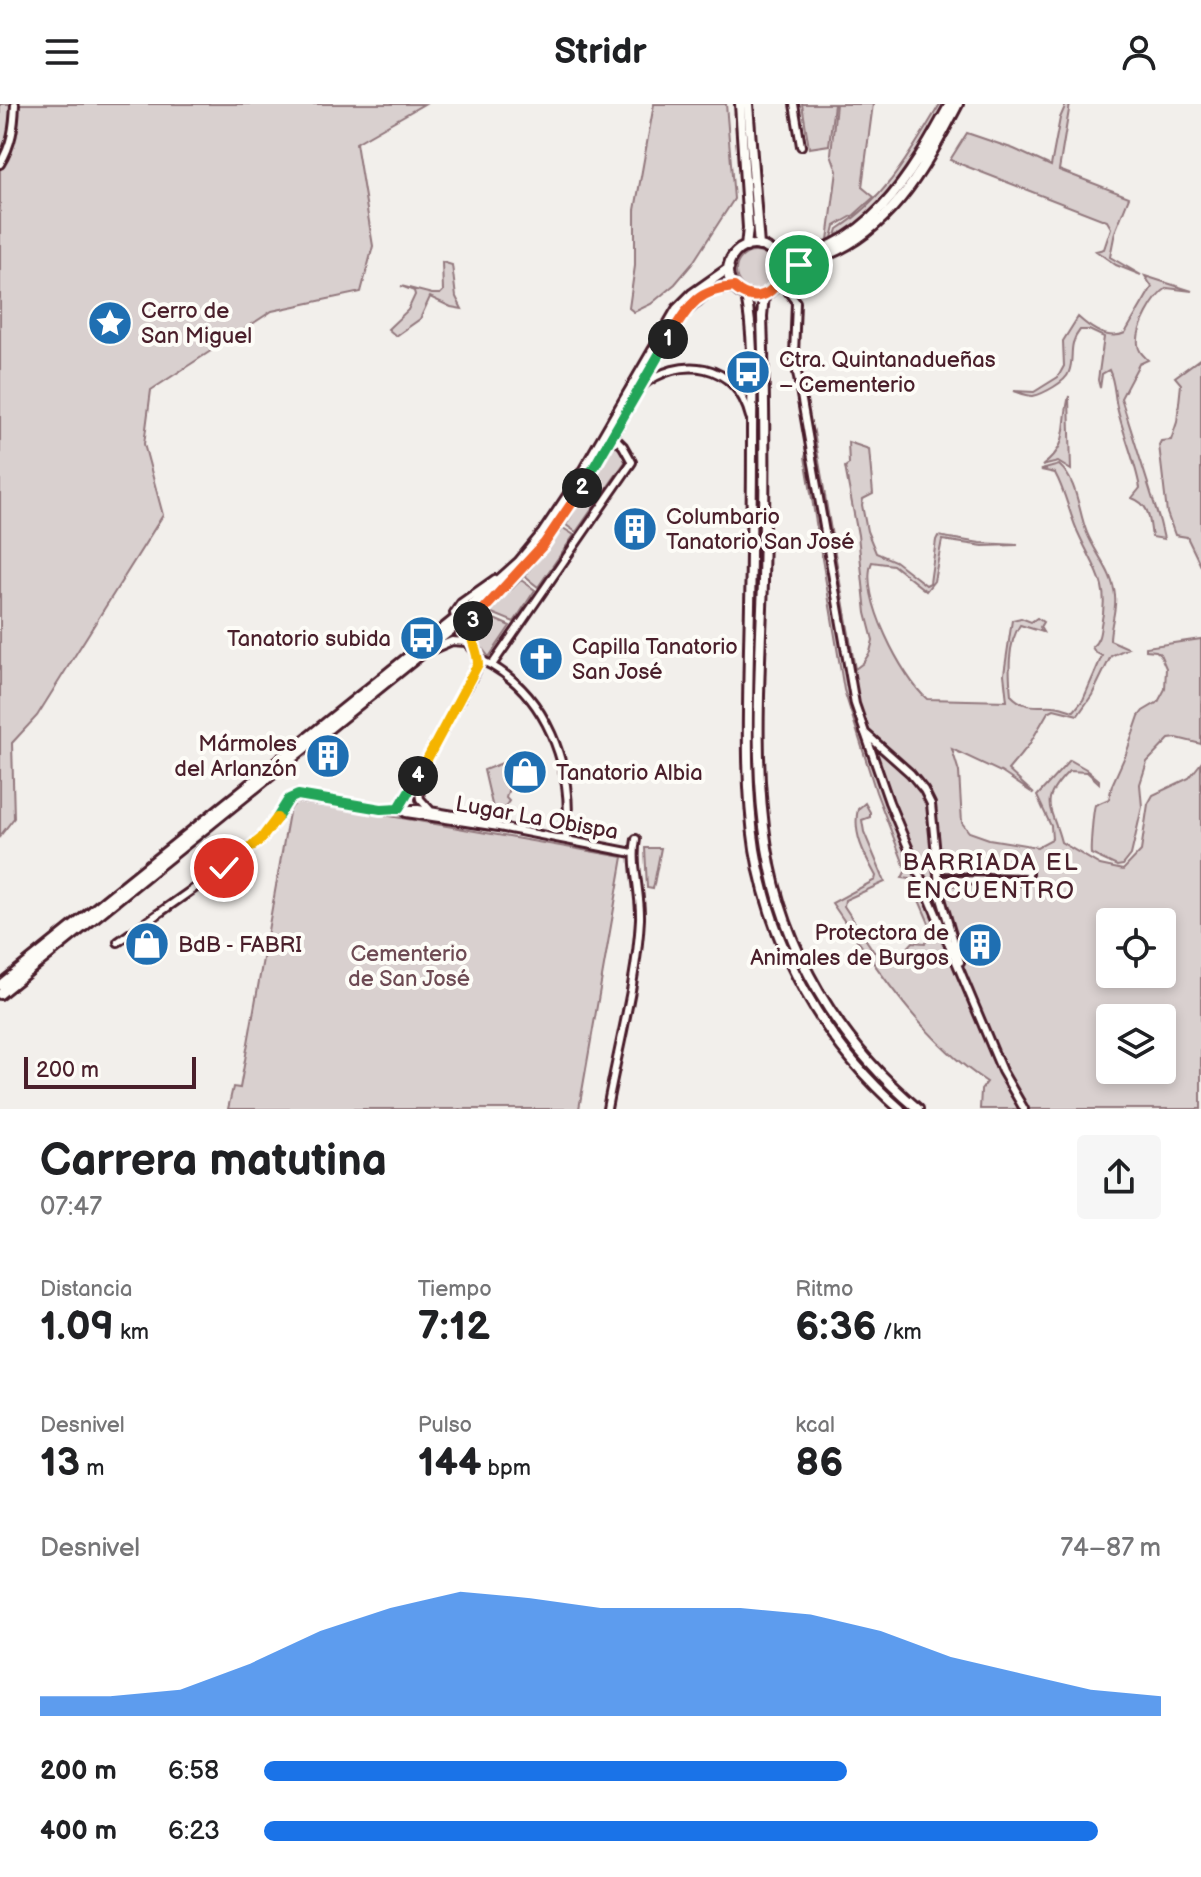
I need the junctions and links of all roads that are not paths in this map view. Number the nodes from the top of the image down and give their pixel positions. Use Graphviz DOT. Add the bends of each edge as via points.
graph roads {
  1 [pos="15,104"];
  2 [pos="740,104"];
  3 [pos="748,104"];
  4 [pos="794,104"];
  5 [pos="950,104"];
  6 [pos="958,104"];
  7 [pos="801,146"];
  8 [pos="0,164"];
  9 [pos="759,246"];
  10 [pos="746,247"];
  11 [pos="777,258"];
  12 [pos="729,268"];
  13 [pos="780,273"];
  14 [pos="734,287"];
  15 [pos="787,290"];
  16 [pos="764,295"];
  17 [pos="746,296"];
  18 [pos="640,387"];
  19 [pos="612,435"];
  20 [pos="752,478"];
  21 [pos="500,592"];
  22 [pos="453,624"];
  23 [pos="468,640"];
  24 [pos="428,651"];
  25 [pos="479,659"];
  26 [pos="492,665"];
  27 [pos="864,732"];
  28 [pos="418,775"];
  29 [pos="399,808"];
  30 [pos="431,811"];
  31 [pos="568,820"];
  32 [pos="499,827"];
  33 [pos="549,836"];
  34 [pos="566,839"];
  35 [pos="636,839"];
  36 [pos="633,853"];
  37 [pos="938,868"];
  38 [pos="938,880"];
  39 [pos="118,942"];
  40 [pos="960,972"];
  41 [pos="0,985"];
  42 [pos="0,994"];
  43 [pos="898,1107"];
  44 [pos="607,1109"];
  45 [pos="918,1109"];
  46 [pos="1024,1109"];
  1 -- 8 [label="street" via="14,133"];
  2 -- 10 [label="main road"];
  3 -- 9 [label="main road"];
  4 -- 7 [label="street"];
  5 -- 11 [label="main road" via="908,178 878,213 825,248"];
  6 -- 13 [label="main road" via="912,185 886,216 838,250"];
  9 -- 10 [label="main road"];
  9 -- 11 [label="main road"];
  10 -- 12 [label="main road"];
  11 -- 13 [label="main road"];
  12 -- 14 [label="main road"];
  12 -- 22 [label="main road" via="677,309 569,494 519,562"];
  13 -- 16 [label="main road"];
  14 -- 17 [label="main road"];
  14 -- 18 [label="main road" via="709,290 690,307"];
  15 -- 27 [label="street" via="796,302 793,345 802,410 845,657"];
  16 -- 17 [label="main road"];
  16 -- 45 [label="main road" via="760,718 766,843 784,915 805,966 837,1021"];
  17 -- 20 [label="main road"];
  18 -- 19 [label="main road"];
  18 -- 20 [label="street" via="682,367 710,370 728,379 748,412"];
  19 -- 21 [label="main road" via="554,532"];
  19 -- 26 [label="street" via="632,462"];
  20 -- 43 [label="main road" via="749,759 759,871 777,931 805,992 852,1061"];
  21 -- 22 [label="main road"];
  21 -- 23 [label="street" via="477,615"];
  22 -- 23 [label="street"];
  22 -- 24 [label="main road"];
  22 -- 41 [label="main road"];
  23 -- 24 [label="street"];
  23 -- 25 [label="street"];
  24 -- 42 [label="main road"];
  25 -- 26 [label="street"];
  25 -- 28 [label="street"];
  26 -- 31 [label="street" via="532,700 551,733 565,772"];
  27 -- 37 [label="street" via="924,790 934,816"];
  27 -- 40 [label="street"];
  28 -- 29 [label="street"];
  28 -- 30 [label="street" via="420,799"];
  29 -- 30 [label="street"];
  29 -- 32 [label="street, Lugar La Obispa"];
  29 -- 39 [label="street, Lugar La Obispa" via="294,796 243,854"];
  30 -- 32 [label="street"];
  31 -- 33 [label="street"];
  31 -- 34 [label="street"];
  32 -- 33 [label="street, Lugar La Obispa"];
  33 -- 34 [label="street, Lugar La Obispa"];
  34 -- 36 [label="street, Lugar La Obispa"];
  35 -- 36 [label="street"];
  36 -- 44 [label="street" via="640,920"];
  37 -- 38 [label="street"];
  37 -- 38 [label="street" via="1028,870 1028,881"];
  38 -- 40 [label="street"];
  40 -- 46 [label="street"];
}
